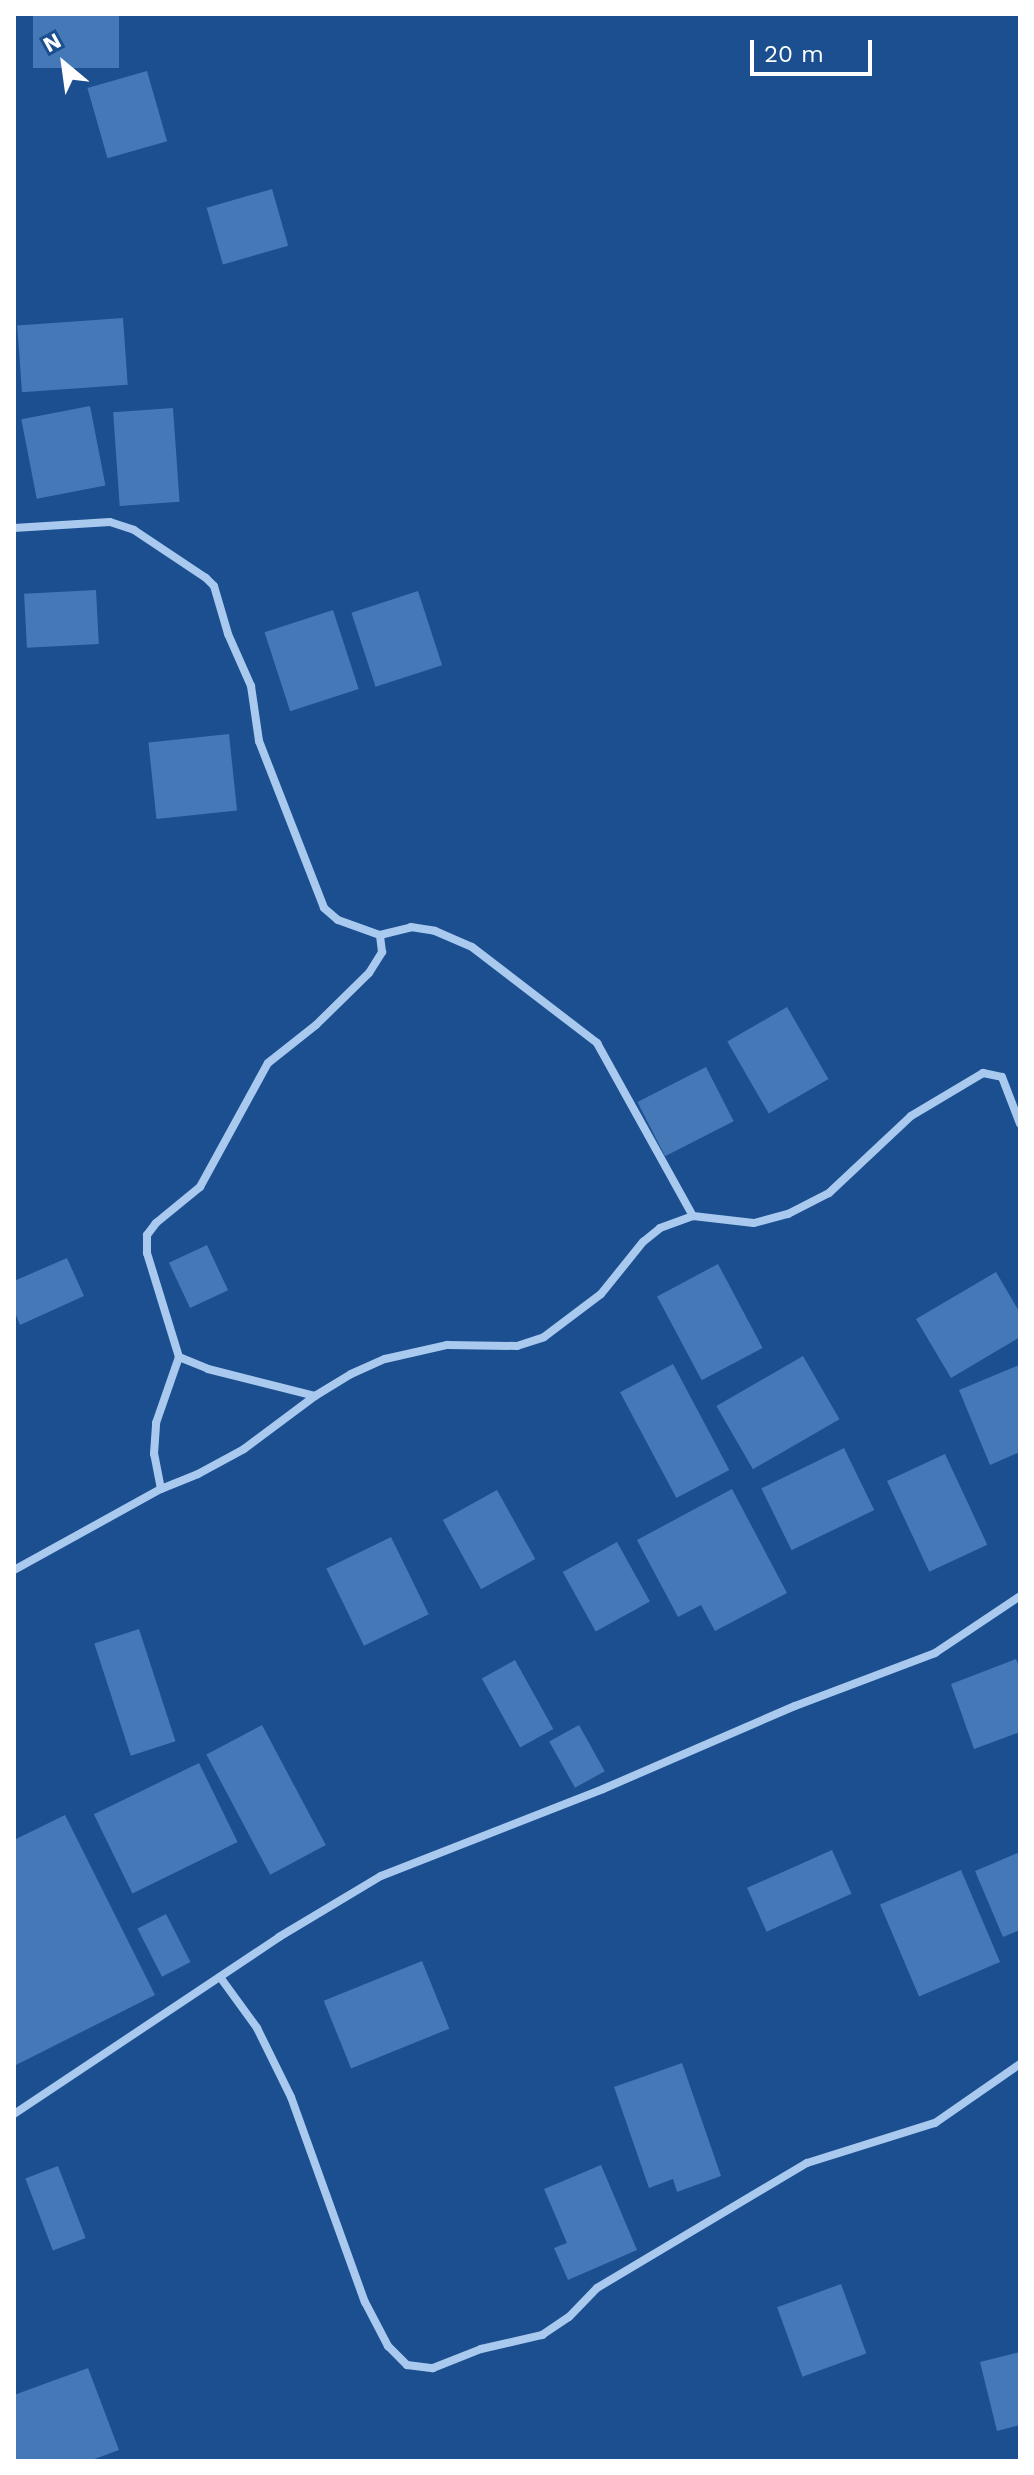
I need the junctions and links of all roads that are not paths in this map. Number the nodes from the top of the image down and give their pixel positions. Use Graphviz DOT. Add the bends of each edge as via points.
graph roads {
  1 [pos="14,528"];
  2 [pos="380,935"];
  3 [pos="1020,1124"];
  4 [pos="693,1216"];
  5 [pos="179,1357"];
  6 [pos="315,1396"];
  7 [pos="161,1489"];
  8 [pos="14,1570"];
  9 [pos="1020,1596"];
  10 [pos="220,1977"];
  11 [pos="1020,2064"];
  12 [pos="14,2114"];
  1 -- 2 [label="street" via="110,522 134,530 214,586 251,686 259,741 324,908 338,920"];
  2 -- 4 [label="street" via="411,927 472,947 597,1043"];
  2 -- 5 [label="street" via="382,952 369,973 268,1063 200,1187 147,1235 147,1253"];
  3 -- 4 [label="street" via="1002,1077 983,1073 911,1116 829,1193 788,1214 754,1223"];
  4 -- 6 [label="street" via="660,1228 601,1294 544,1337 517,1346 447,1345 412,1352 351,1374"];
  5 -- 6 [label="street"];
  5 -- 7 [label="street" via="156,1423 154,1454"];
  6 -- 7 [label="street" via="244,1449"];
  7 -- 8 [label="street"];
  9 -- 10 [label="street" via="935,1653 381,1876"];
  10 -- 11 [label="street" via="257,2028 291,2097 365,2302 388,2346 407,2365 433,2368 481,2349 542,2335 597,2288 807,2163 935,2123"];
  10 -- 12 [label="street"];
}
